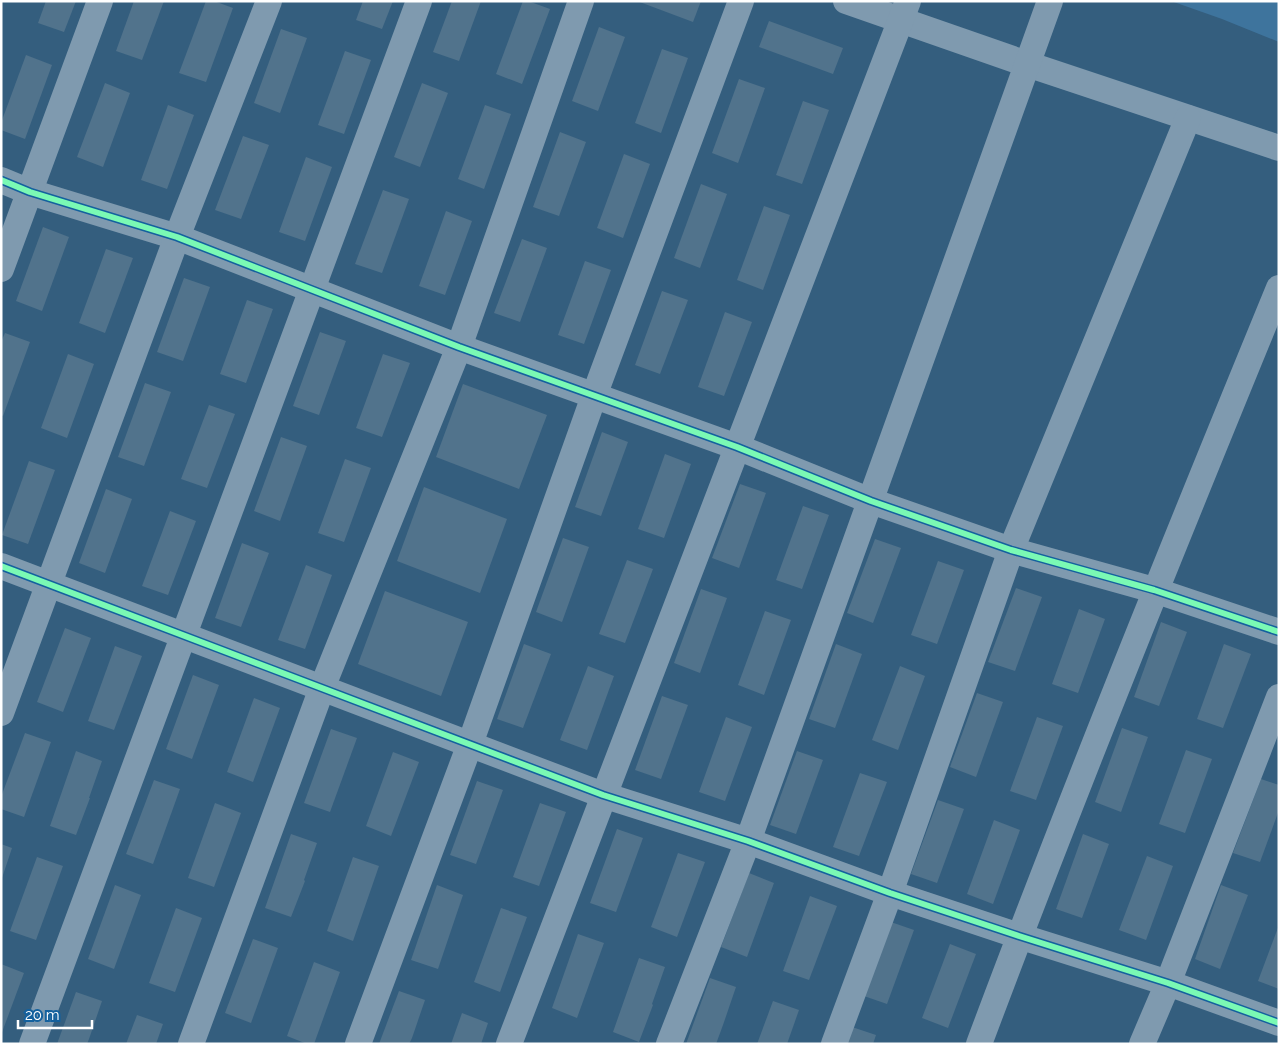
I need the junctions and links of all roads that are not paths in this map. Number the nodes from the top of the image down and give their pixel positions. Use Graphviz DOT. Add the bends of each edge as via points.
graph roads {
  1 [pos="100,1"];
  2 [pos="269,1"];
  3 [pos="419,1"];
  4 [pos="581,1"];
  5 [pos="742,1"];
  6 [pos="846,1"];
  7 [pos="1050,1"];
  8 [pos="904,11"];
  9 [pos="1027,64"];
  10 [pos="1188,118"];
  11 [pos="1279,148"];
  12 [pos="1,180"];
  13 [pos="30,192"];
  14 [pos="177,237"];
  15 [pos="1,269"];
  16 [pos="1279,288"];
  17 [pos="313,290"];
  18 [pos="459,347"];
  19 [pos="594,396"];
  20 [pos="737,446"];
  21 [pos="871,501"];
  22 [pos="1011,550"];
  23 [pos="1,566"];
  24 [pos="49,584"];
  25 [pos="1154,590"];
  26 [pos="1279,632"];
  27 [pos="183,635"];
  28 [pos="322,688"];
  29 [pos="1279,697"];
  30 [pos="1,713"];
  31 [pos="470,744"];
  32 [pos="603,794"];
  33 [pos="748,841"];
  34 [pos="890,893"];
  35 [pos="1019,936"];
  36 [pos="1168,983"];
  37 [pos="1279,1023"];
  38 [pos="32,1044"];
  39 [pos="191,1044"];
  40 [pos="358,1044"];
  41 [pos="510,1044"];
  42 [pos="669,1044"];
  43 [pos="834,1044"];
  44 [pos="979,1044"];
  45 [pos="1142,1044"];
  1 -- 13 [label="street"];
  2 -- 14 [label="street"];
  3 -- 17 [label="street"];
  4 -- 18 [label="street"];
  5 -- 19 [label="street"];
  6 -- 8 [label="street"];
  7 -- 9 [label="street"];
  8 -- 9 [label="street"];
  8 -- 20 [label="street"];
  9 -- 10 [label="street"];
  9 -- 21 [label="street"];
  10 -- 11 [label="street"];
  10 -- 22 [label="street"];
  12 -- 13 [label="street"];
  13 -- 14 [label="street"];
  13 -- 15 [label="street"];
  14 -- 17 [label="street"];
  14 -- 24 [label="street"];
  16 -- 25 [label="street"];
  17 -- 18 [label="street"];
  17 -- 27 [label="street"];
  18 -- 19 [label="street"];
  18 -- 28 [label="street"];
  19 -- 20 [label="street"];
  19 -- 31 [label="street"];
  20 -- 21 [label="street"];
  20 -- 32 [label="street"];
  21 -- 22 [label="street"];
  21 -- 33 [label="street"];
  22 -- 25 [label="street"];
  22 -- 34 [label="street"];
  23 -- 24 [label="street"];
  24 -- 27 [label="street"];
  24 -- 30 [label="street"];
  25 -- 26 [label="street"];
  25 -- 35 [label="street"];
  27 -- 28 [label="street"];
  27 -- 38 [label="street"];
  28 -- 31 [label="street"];
  28 -- 39 [label="street"];
  29 -- 36 [label="street"];
  31 -- 32 [label="street"];
  31 -- 40 [label="street"];
  32 -- 33 [label="street"];
  32 -- 41 [label="street"];
  33 -- 34 [label="street"];
  33 -- 42 [label="street"];
  34 -- 35 [label="street"];
  34 -- 43 [label="street"];
  35 -- 36 [label="street"];
  35 -- 44 [label="street"];
  36 -- 37 [label="street"];
  36 -- 45 [label="street"];
}
